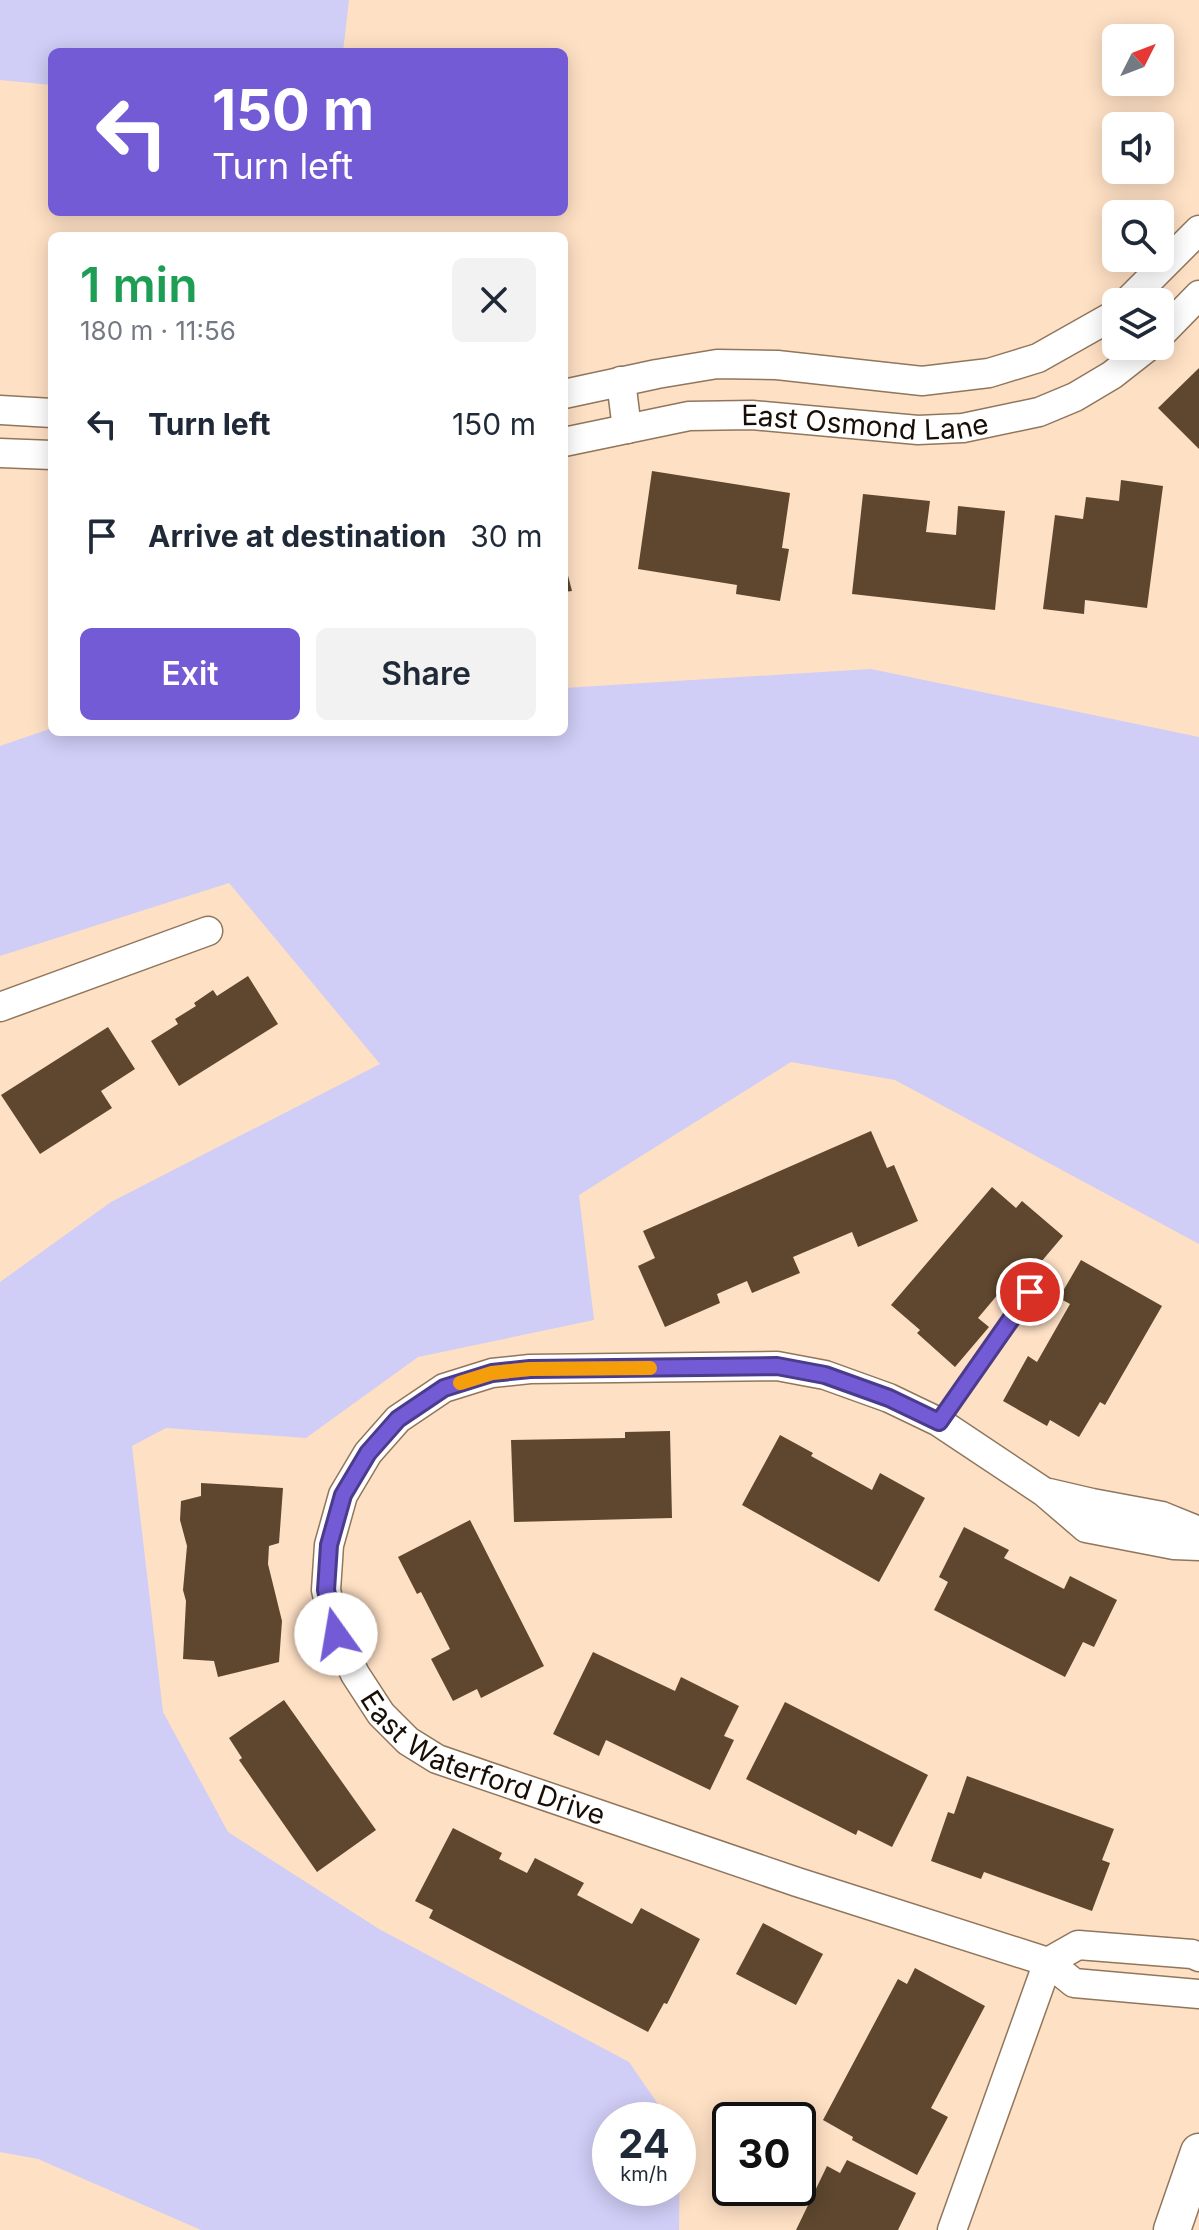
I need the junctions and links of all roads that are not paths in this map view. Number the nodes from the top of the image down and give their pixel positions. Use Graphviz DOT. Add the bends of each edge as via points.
graph roads {
  1 [pos="1199,230"];
  2 [pos="1141,288"];
  3 [pos="1199,295"];
  4 [pos="1174,321"];
  5 [pos="1102,322"];
  6 [pos="1131,360"];
  7 [pos="621,381"];
  8 [pos="568,393"];
  9 [pos="0,410"];
  10 [pos="48,413"];
  11 [pos="627,429"];
  12 [pos="568,441"];
  13 [pos="0,453"];
  14 [pos="48,455"];
  15 [pos="208,931"];
  16 [pos="0,1007"];
  17 [pos="1030,1292"];
  18 [pos="939,1422"];
  19 [pos="1044,1492"];
  20 [pos="1199,1531"];
  21 [pos="1199,1546"];
  22 [pos="1199,1957"];
  23 [pos="1048,1962"];
  24 [pos="1199,1994"];
  25 [pos="1199,2152"];
  26 [pos="952,2230"];
  27 [pos="1172,2230"];
  1 -- 2 [label="street"];
  3 -- 4 [label="street"];
  5 -- 7 [label="street, East Osmond Lane" via="1038,358 989,373 922,381 717,364"];
  6 -- 11 [label="street, East Osmond Lane" via="1075,397 1039,412 963,428 918,430 752,415 689,416"];
  7 -- 8 [label="street, East Osmond Lane"];
  7 -- 11 [label="street"];
  9 -- 10 [label="street"];
  11 -- 12 [label="street, East Osmond Lane"];
  13 -- 14 [label="street"];
  15 -- 16 [label="street"];
  17 -- 18 [label="lane"];
  18 -- 19 [label="street, East Waterford Drive"];
  18 -- 23 [label="street, East Waterford Drive" via="825,1375 777,1366 492,1373 444,1388 398,1419 368,1453 343,1495 329,1545 326,1590 336,1634 381,1714 408,1741 437,1759"];
  19 -- 20 [label="street, East Waterford Drive" via="1162,1516"];
  19 -- 21 [label="street, East Waterford Drive" via="1086,1528"];
  22 -- 23 [label="street" via="1078,1945"];
  23 -- 24 [label="street, East Waterford Drive" via="1074,1983"];
  23 -- 26 [label="street"];
  25 -- 27 [label="street"];
}
